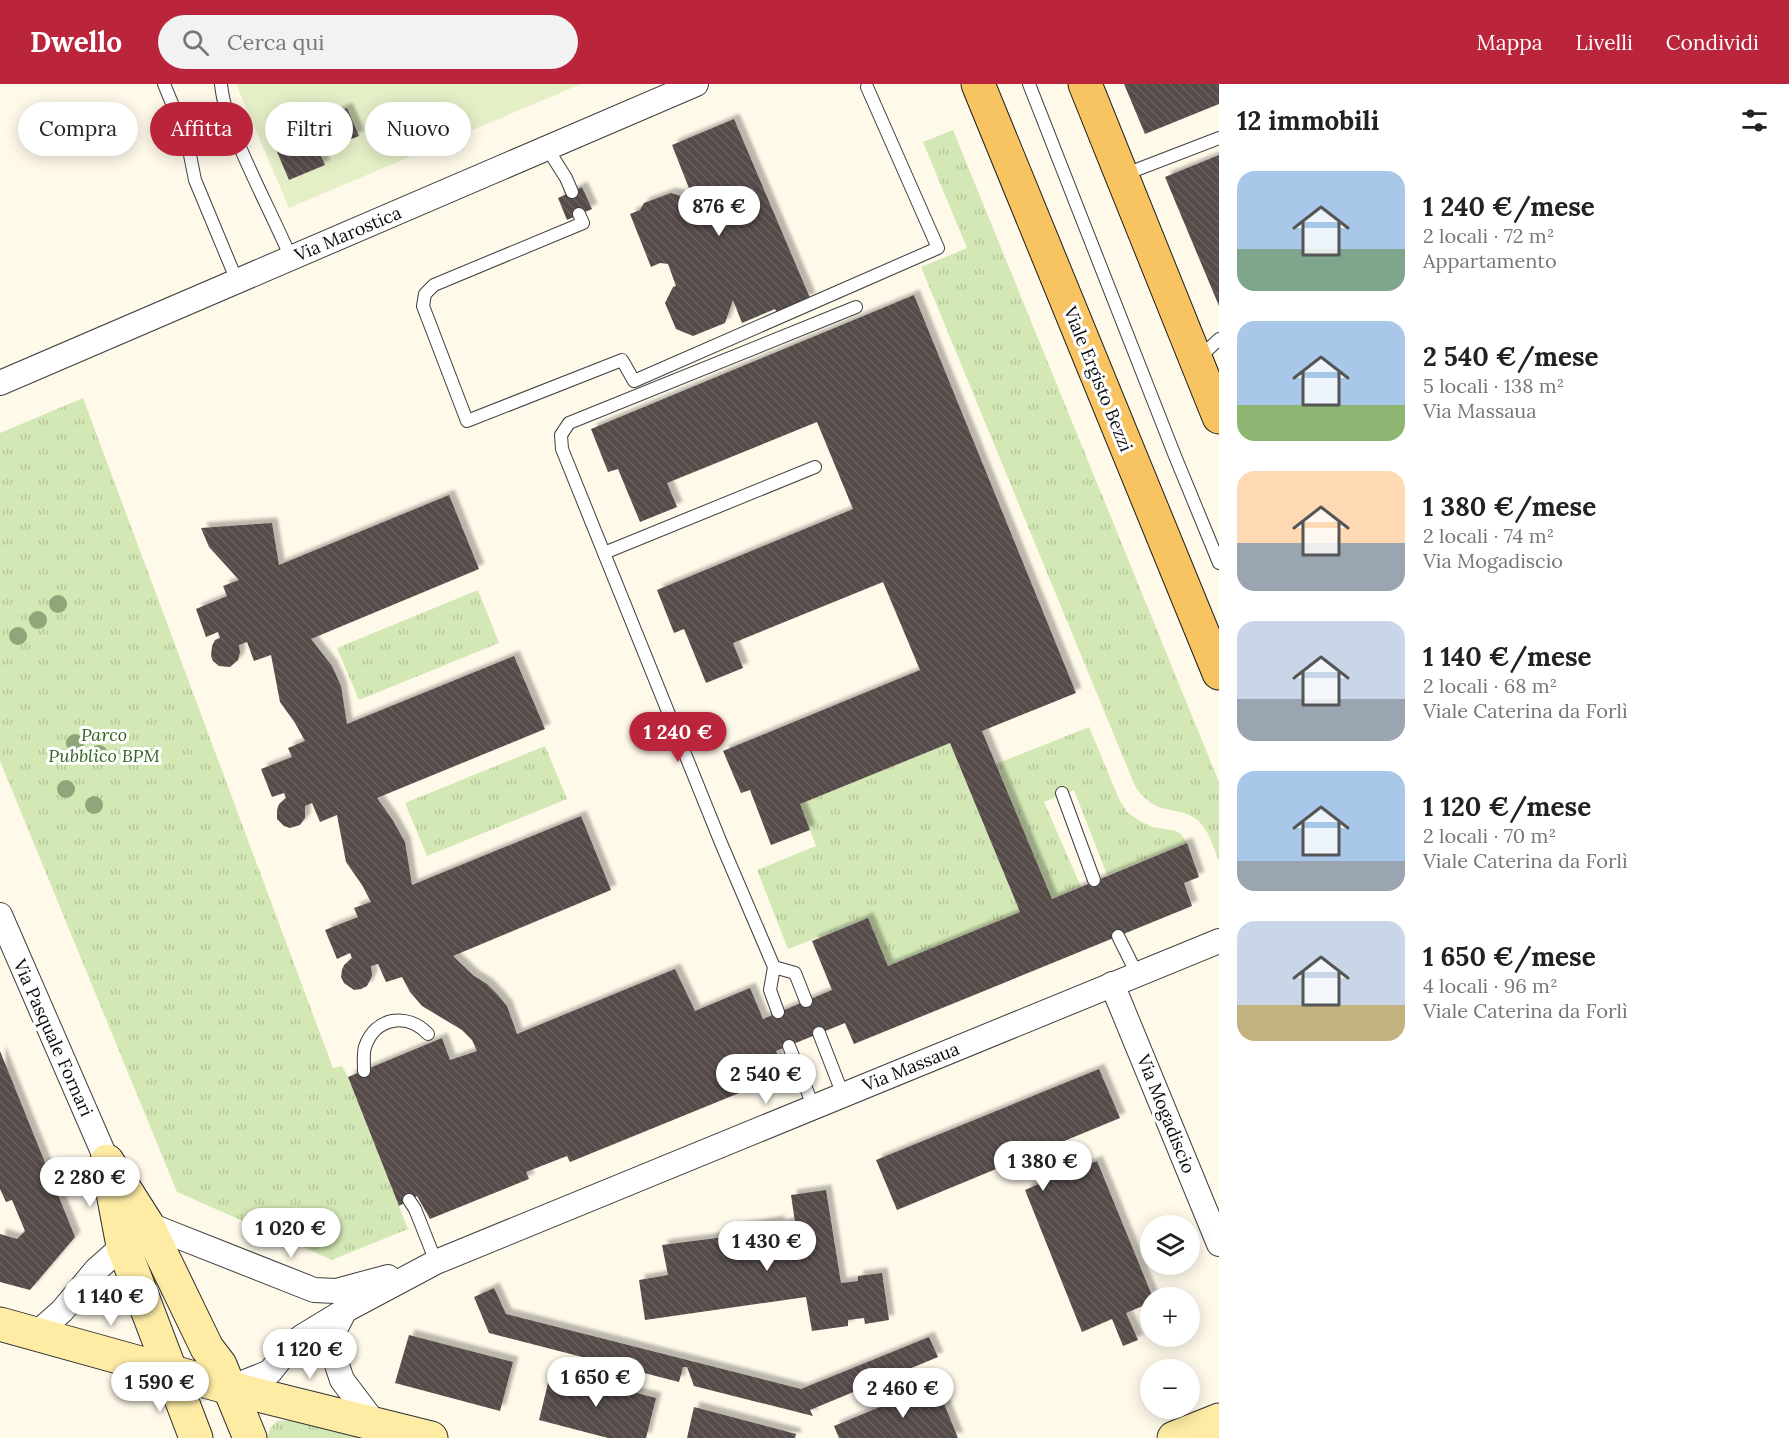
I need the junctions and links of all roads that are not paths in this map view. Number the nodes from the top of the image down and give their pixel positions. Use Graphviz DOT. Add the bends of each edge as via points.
graph roads {
  1 [pos="164,84"];
  2 [pos="221,84"];
  3 [pos="696,84"];
  4 [pos="978,84"];
  5 [pos="1029,84"];
  6 [pos="1085,84"];
  7 [pos="867,87"];
  8 [pos="1219,138"];
  9 [pos="547,148"];
  10 [pos="1122,176"];
  11 [pos="572,192"];
  12 [pos="579,214"];
  13 [pos="291,258"];
  14 [pos="237,281"];
  15 [pos="856,307"];
  16 [pos="1208,350"];
  17 [pos="0,383"];
  18 [pos="1219,417"];
  19 [pos="815,467"];
  20 [pos="604,553"];
  21 [pos="1219,563"];
  22 [pos="1219,674"];
  23 [pos="1062,793"];
  24 [pos="1094,880"];
  25 [pos="0,915"];
  26 [pos="1119,936"];
  27 [pos="1219,941"];
  28 [pos="774,967"];
  29 [pos="1137,974"];
  30 [pos="1112,984"];
  31 [pos="806,1001"];
  32 [pos="778,1012"];
  33 [pos="819,1033"];
  34 [pos="428,1034"];
  35 [pos="789,1046"];
  36 [pos="364,1071"];
  37 [pos="843,1095"];
  38 [pos="814,1108"];
  39 [pos="107,1161"];
  40 [pos="409,1200"];
  41 [pos="147,1224"];
  42 [pos="1219,1244"];
  43 [pos="123,1246"];
  44 [pos="436,1262"];
  45 [pos="344,1311"];
  46 [pos="0,1324"];
  47 [pos="37,1334"];
  48 [pos="171,1371"];
  49 [pos="230,1388"];
  50 [pos="1219,1420"];
  51 [pos="376,1425"];
  52 [pos="196,1438"];
  53 [pos="250,1438"];
  54 [pos="430,1438"];
  55 [pos="1174,1438"];
  1 -- 14 [label="lane" via="187,140 195,180"];
  2 -- 13 [label="lane" via="232,128"];
  3 -- 9 [label="street, Via Marostica"];
  4 -- 22 [label="main road, Viale Ergisto Bezzi"];
  5 -- 21 [label="lane"];
  6 -- 10 [label="main road"];
  7 -- 12 [label="lane" via="938,248 634,381 622,360 467,421 423,306 424,294 434,285 583,223"];
  8 -- 10 [label="lane"];
  9 -- 11 [label="lane"];
  9 -- 13 [label="street, Via Marostica"];
  10 -- 16 [label="main road"];
  13 -- 14 [label="street, Via Marostica"];
  14 -- 17 [label="street, Via Marostica"];
  15 -- 20 [label="lane" via="569,423 561,435 562,449"];
  16 -- 18 [label="main road"];
  19 -- 20 [label="lane"];
  20 -- 28 [label="lane"];
  23 -- 24 [label="lane"];
  25 -- 39 [label="street, Via Pasquale Fornari"];
  26 -- 29 [label="lane"];
  27 -- 29 [label="street, Via Massaua"];
  28 -- 31 [label="lane" via="795,973"];
  28 -- 32 [label="lane" via="770,990"];
  29 -- 30 [label="street, Via Massaua"];
  30 -- 37 [label="street, Via Massaua"];
  30 -- 42 [label="street, Via Mogadiscio"];
  33 -- 37 [label="lane"];
  34 -- 36 [label="lane" via="420,1025 406,1020 376,1028 365,1048"];
  35 -- 38 [label="lane"];
  37 -- 38 [label="street, Via Massaua"];
  38 -- 44 [label="street, Via Massaua"];
  39 -- 41 [label="street, Via Pasquale Fornari"];
  39 -- 43 [label="street, Via Pasquale Fornari"];
  40 -- 44 [label="lane"];
  41 -- 44 [label="street" via="314,1290 340,1290"];
  41 -- 49 [label="street, Via Pasquale Fornari"];
  43 -- 47 [label="street"];
  43 -- 48 [label="street, Via Pasquale Fornari"];
  44 -- 45 [label="street"];
  45 -- 49 [label="street" via="292,1344 270,1372"];
  45 -- 51 [label="street" via="329,1341 342,1380"];
  46 -- 47 [label="street"];
  47 -- 48 [label="street"];
  48 -- 49 [label="street"];
  48 -- 52 [label="street, Via Pasquale Fornari"];
  49 -- 51 [label="street"];
  49 -- 53 [label="street, Via Pasquale Fornari"];
  50 -- 55 [label="street"];
  51 -- 54 [label="street"];
}
